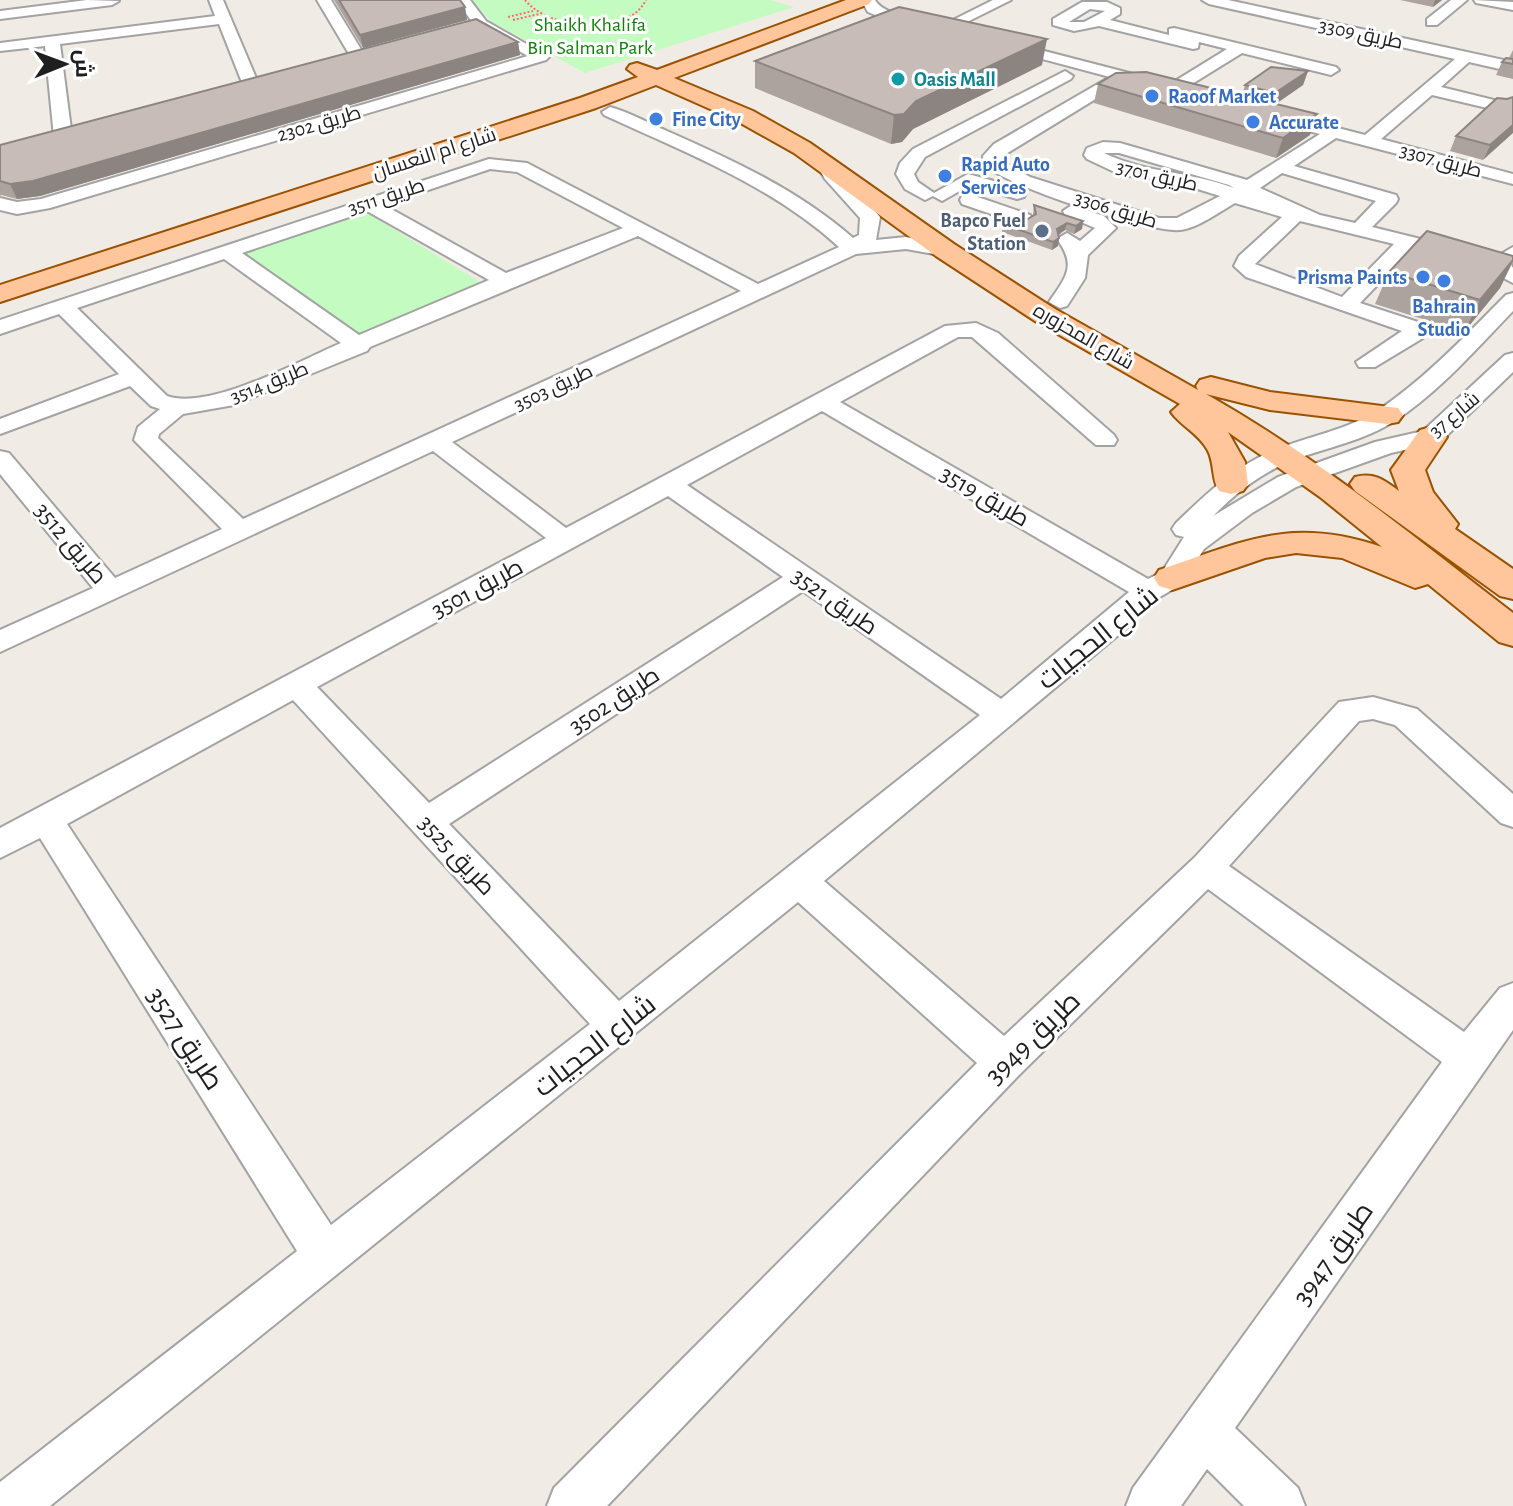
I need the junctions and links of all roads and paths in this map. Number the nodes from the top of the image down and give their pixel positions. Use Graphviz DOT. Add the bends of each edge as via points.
graph roads {
  1 [pos="216,0"];
  2 [pos="324,0"];
  3 [pos="463,0"];
  4 [pos="525,0"];
  5 [pos="646,0"];
  6 [pos="832,0"];
  7 [pos="866,0"];
  8 [pos="1001,0"];
  9 [pos="1209,0"];
  10 [pos="1460,0"];
  11 [pos="1488,1"];
  12 [pos="1225,4"];
  13 [pos="1309,6"];
  14 [pos="1513,6"];
  15 [pos="116,13"];
  16 [pos="0,15"];
  17 [pos="1291,18"];
  18 [pos="224,19"];
  19 [pos="1099,22"];
  20 [pos="1432,22"];
  21 [pos="920,24"];
  22 [pos="890,25"];
  23 [pos="942,29"];
  24 [pos="1169,35"];
  25 [pos="52,40"];
  26 [pos="0,47"];
  27 [pos="1236,51"];
  28 [pos="729,52"];
  29 [pos="357,56"];
  30 [pos="1466,57"];
  31 [pos="1513,67"];
  32 [pos="653,70"];
  33 [pos="1065,76"];
  34 [pos="1123,76"];
  35 [pos="1315,82"];
  36 [pos="251,85"];
  37 [pos="1009,85"];
  38 [pos="1173,89"];
  39 [pos="1429,89"];
  40 [pos="1037,93"];
  41 [pos="1202,97"];
  42 [pos="708,100"];
  43 [pos="739,102"];
  44 [pos="1076,103"];
  45 [pos="1500,106"];
  46 [pos="599,108"];
  47 [pos="1261,112"];
  48 [pos="936,122"];
  49 [pos="962,131"];
  50 [pos="1334,132"];
  51 [pos="64,137"];
  52 [pos="1369,141"];
  53 [pos="824,163"];
  54 [pos="1279,167"];
  55 [pos="1513,179"];
  56 [pos="1296,191"];
  57 [pos="1241,192"];
  58 [pos="923,194"];
  59 [pos="1030,197"];
  60 [pos="367,203"];
  61 [pos="0,204"];
  62 [pos="1375,215"];
  63 [pos="1304,218"];
  64 [pos="829,225"];
  65 [pos="871,226"];
  66 [pos="636,230"];
  67 [pos="1358,231"];
  68 [pos="1406,243"];
  69 [pos="852,248"];
  70 [pos="945,250"];
  71 [pos="226,251"];
  72 [pos="1493,256"];
  73 [pos="6,272"];
  74 [pos="1513,277"];
  75 [pos="505,281"];
  76 [pos="758,292"];
  77 [pos="0,294"];
  78 [pos="1513,299"];
  79 [pos="1060,302"];
  80 [pos="1347,304"];
  81 [pos="62,306"];
  82 [pos="0,327"];
  83 [pos="359,346"];
  84 [pos="1513,360"];
  85 [pos="1367,362"];
  86 [pos="1133,364"];
  87 [pos="132,377"];
  88 [pos="1211,386"];
  89 [pos="823,402"];
  90 [pos="176,408"];
  91 [pos="1387,415"];
  92 [pos="0,427"];
  93 [pos="1431,437"];
  94 [pos="1105,440"];
  95 [pos="436,442"];
  96 [pos="0,458"];
  97 [pos="1312,460"];
  98 [pos="1231,484"];
  99 [pos="669,485"];
  100 [pos="240,531"];
  101 [pos="565,540"];
  102 [pos="1482,564"];
  103 [pos="802,578"];
  104 [pos="1160,584"];
  105 [pos="1513,587"];
  106 [pos="111,591"];
  107 [pos="1513,634"];
  108 [pos="0,642"];
  109 [pos="297,685"];
  110 [pos="1002,715"];
  111 [pos="1513,814"];
  112 [pos="46,819"];
  113 [pos="426,822"];
  114 [pos="0,844"];
  115 [pos="1206,868"];
  116 [pos="799,881"];
  117 [pos="1513,1000"];
  118 [pos="617,1026"];
  119 [pos="1468,1058"];
  120 [pos="1005,1062"];
  121 [pos="326,1256"];
  122 [pos="1205,1433"];
  123 [pos="10,1506"];
  124 [pos="572,1506"];
  125 [pos="1151,1506"];
  126 [pos="1280,1506"];
  1 -- 18 [label="street"];
  2 -- 29 [label="street"];
  3 -- 61 [label="street, طريق 2302" via="474,26 541,57 43,204"];
  4 -- 5 [label="path" via="545,17 596,24 639,13"];
  6 -- 32 [label="main road, شارع ام النعسان"];
  7 -- 22 [label="street" via="892,17"];
  7 -- 28 [label="main road, شارع ام النعسان"];
  8 -- 23 [label="street"];
  9 -- 12 [label="street, طريق 3309"];
  10 -- 20 [label="street"];
  11 -- 14 [label="street"];
  12 -- 17 [label="street, طريق 3309"];
  12 -- 24 [label="street"];
  13 -- 17 [label="street"];
  15 -- 16 [label="street"];
  15 -- 18 [label="street"];
  15 -- 25 [label="street"];
  17 -- 30 [label="street, طريق 3309"];
  18 -- 36 [label="street"];
  19 -- 24 [label="street"];
  21 -- 23 [label="street"];
  23 -- 34 [label="street"];
  24 -- 27 [label="street"];
  25 -- 26 [label="street"];
  25 -- 51 [label="street"];
  27 -- 35 [label="street" via="1337,66"];
  27 -- 38 [label="street"];
  28 -- 32 [label="main road, شارع ام النعسان"];
  28 -- 43 [label="main road" via="714,72 716,81"];
  30 -- 31 [label="street, طريق 3309"];
  30 -- 39 [label="street, طريق 3307"];
  32 -- 42 [label="main road, شارع المحزوره"];
  32 -- 43 [label="main road, شارع المحزوره"];
  32 -- 46 [label="main road, شارع ام النعسان"];
  32 -- 73 [label="main road, شارع ام النعسان"];
  33 -- 40 [label="street"];
  34 -- 38 [label="street"];
  34 -- 44 [label="street, طريق 3306"];
  37 -- 40 [label="street"];
  38 -- 41 [label="street"];
  39 -- 45 [label="street"];
  39 -- 52 [label="street, طريق 3307"];
  40 -- 44 [label="street"];
  40 -- 49 [label="street"];
  42 -- 46 [label="main road" via="649,93"];
  42 -- 53 [label="main road, شارع المحزوره"];
  43 -- 58 [label="main road, شارع المحزوره"];
  44 -- 57 [label="street, طريق 3306" via="1000,148 992,156 993,164 1024,181 1157,224 1188,223"];
  46 -- 64 [label="street" via="757,181"];
  46 -- 77 [label="main road, شارع ام النعسان"];
  47 -- 50 [label="street, طريق 3307"];
  48 -- 49 [label="street"];
  49 -- 58 [label="street" via="909,163 905,174"];
  50 -- 52 [label="street, طريق 3307"];
  50 -- 54 [label="street, طريق 3306"];
  52 -- 55 [label="street, طريق 3307"];
  53 -- 65 [label="street" via="863,207"];
  53 -- 70 [label="main road, شارع المحزوره"];
  54 -- 57 [label="street, طريق 3306"];
  54 -- 62 [label="street" via="1389,199"];
  56 -- 62 [label="street"];
  57 -- 57 [label="street, طريق 3701" via="1227,179 1120,148 1093,152 1096,159 1127,171"];
  57 -- 63 [label="street, طريق 3701"];
  58 -- 59 [label="street" via="973,179"];
  58 -- 59 [label="street" via="964,199 1014,216"];
  58 -- 79 [label="main road, شارع المحزوره"];
  59 -- 79 [label="street" via="1106,225 1105,232 1073,246 1079,271"];
  60 -- 66 [label="street, طريق 3511" via="468,169 506,164 521,167"];
  60 -- 71 [label="street, طريق 3511"];
  60 -- 75 [label="street"];
  62 -- 67 [label="street"];
  63 -- 67 [label="street, طريق 3701"];
  63 -- 80 [label="street" via="1244,263 1247,270"];
  64 -- 65 [label="street" via="853,232"];
  64 -- 69 [label="street"];
  65 -- 69 [label="street" via="868,237"];
  66 -- 75 [label="street, طريق 3514"];
  66 -- 76 [label="street, طريق 3511"];
  67 -- 68 [label="street, طريق 3701"];
  68 -- 72 [label="street, طريق 3701"];
  68 -- 80 [label="street"];
  69 -- 70 [label="street" via="906,243"];
  69 -- 76 [label="street, طريق 3503"];
  70 -- 86 [label="main road, شارع المحزوره"];
  71 -- 81 [label="street, طريق 3511"];
  71 -- 83 [label="street"];
  72 -- 74 [label="street"];
  75 -- 83 [label="street, طريق 3514"];
  76 -- 95 [label="street, طريق 3503"];
  78 -- 91 [label="street" via="1448,366"];
  79 -- 88 [label="main road, شارع المحزوره"];
  80 -- 85 [label="street" via="1416,329"];
  81 -- 82 [label="street, طريق 3511"];
  81 -- 87 [label="street"];
  83 -- 90 [label="street, طريق 3514" via="226,400"];
  84 -- 93 [label="street, شارع 37"];
  86 -- 97 [label="main road, شارع المحزوره"];
  86 -- 98 [label="main road" via="1146,383 1217,437 1233,470"];
  87 -- 90 [label="street" via="159,401"];
  87 -- 92 [label="street"];
  88 -- 91 [label="main road" via="1270,401"];
  88 -- 97 [label="main road, شارع المحزوره"];
  89 -- 94 [label="street, طريق 3501" via="953,331 976,330"];
  89 -- 99 [label="street, طريق 3501"];
  89 -- 104 [label="street, طريق 3519"];
  90 -- 100 [label="street" via="147,432 148,443"];
  91 -- 97 [label="street"];
  93 -- 97 [label="street, شارع 37"];
  93 -- 102 [label="main road" via="1408,470 1410,478 1426,509"];
  95 -- 100 [label="street, طريق 3503"];
  95 -- 101 [label="street"];
  96 -- 106 [label="street, طريق 3512"];
  97 -- 98 [label="street, شارع الحجيات"];
  97 -- 102 [label="main road, شارع المحزوره"];
  97 -- 104 [label="street, شارع الحجيات" via="1206,533"];
  97 -- 107 [label="main road, شارع المحزوره"];
  98 -- 104 [label="street, شارع الحجيات" via="1181,536"];
  99 -- 101 [label="street, طريق 3501"];
  99 -- 103 [label="street, طريق 3521"];
  100 -- 106 [label="street, طريق 3503"];
  101 -- 109 [label="street, طريق 3501"];
  102 -- 105 [label="main road, شارع المحزوره"];
  103 -- 110 [label="street, طريق 3521"];
  103 -- 113 [label="street, طريق 3502"];
  104 -- 107 [label="main road" via="1276,544 1331,545 1413,574"];
  104 -- 110 [label="street, شارع الحجيات"];
  106 -- 108 [label="street, طريق 3503"];
  109 -- 112 [label="street, طريق 3501"];
  109 -- 113 [label="street, طريق 3525"];
  110 -- 116 [label="street, شارع الحجيات"];
  111 -- 115 [label="street, طريق 3949" via="1406,717 1373,708 1350,710"];
  112 -- 114 [label="street, طريق 3501"];
  112 -- 121 [label="street, طريق 3527"];
  113 -- 118 [label="street, طريق 3525"];
  115 -- 119 [label="street"];
  115 -- 120 [label="street, طريق 3949"];
  116 -- 118 [label="street, شارع الحجيات"];
  116 -- 120 [label="street"];
  117 -- 119 [label="street, طريق 3947"];
  118 -- 121 [label="street, شارع الحجيات"];
  119 -- 122 [label="street, طريق 3947"];
  120 -- 124 [label="street, طريق 3949"];
  121 -- 123 [label="street, شارع الحجيات"];
  122 -- 125 [label="street, طريق 3947"];
  122 -- 126 [label="street"];
}
